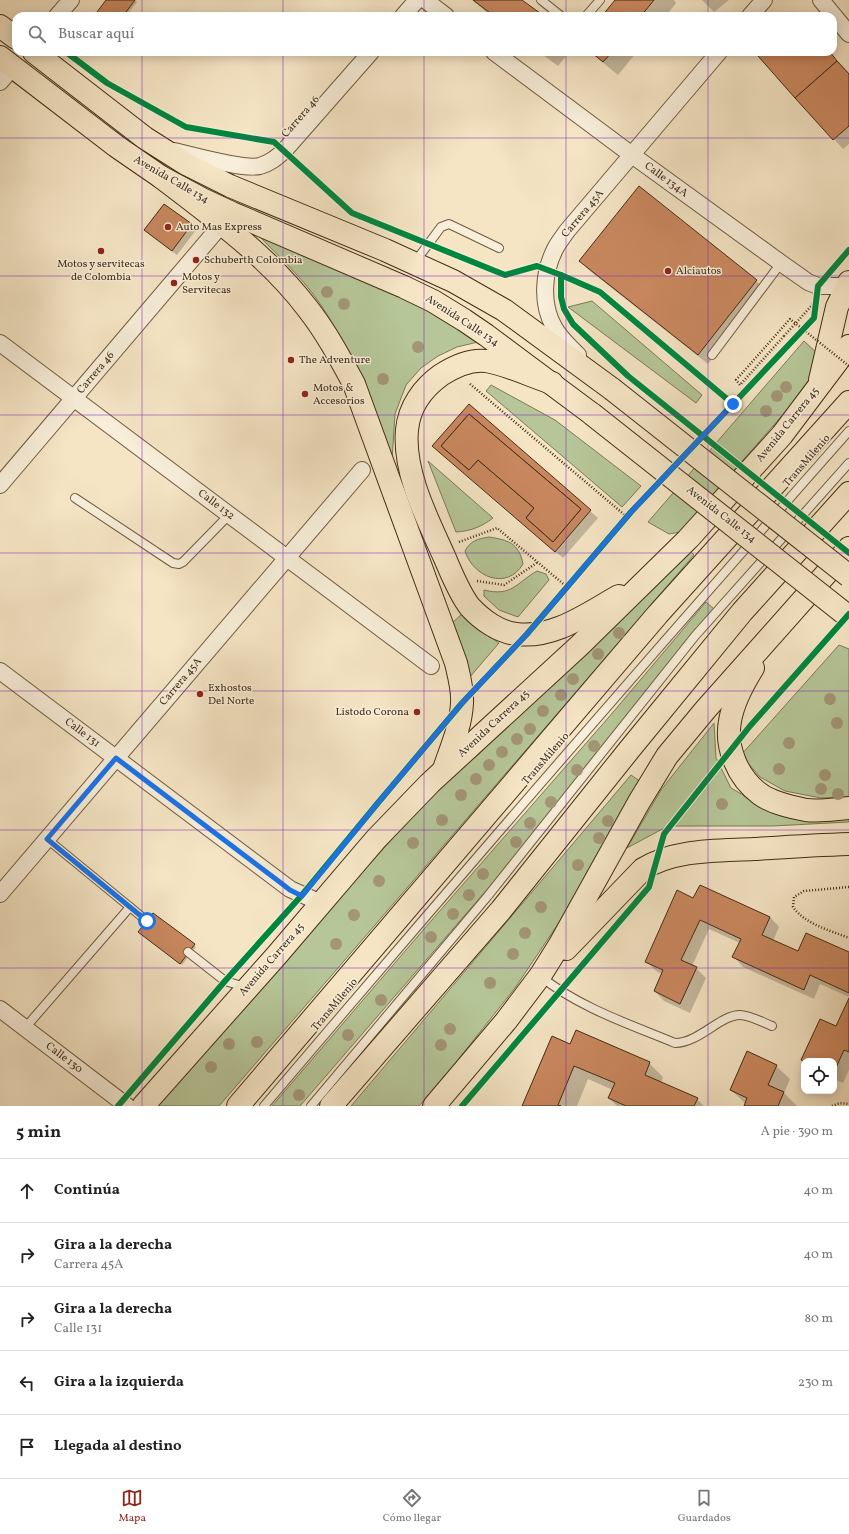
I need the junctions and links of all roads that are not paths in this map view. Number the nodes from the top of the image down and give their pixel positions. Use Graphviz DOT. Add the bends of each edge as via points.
graph roads {
  1 [pos="70,0"];
  2 [pos="417,0"];
  3 [pos="425,0"];
  4 [pos="541,0"];
  5 [pos="600,0"];
  6 [pos="764,0"];
  7 [pos="821,0"];
  8 [pos="60,12"];
  9 [pos="406,12"];
  10 [pos="441,12"];
  11 [pos="556,12"];
  12 [pos="590,12"];
  13 [pos="754,12"];
  14 [pos="831,12"];
  15 [pos="837,19"];
  16 [pos="0,26"];
  17 [pos="849,34"];
  18 [pos="12,35"];
  19 [pos="39,56"];
  20 [pos="367,56"];
  21 [pos="499,56"];
  22 [pos="716,56"];
  23 [pos="4,69"];
  24 [pos="160,148"];
  25 [pos="632,155"];
  26 [pos="161,177"];
  27 [pos="222,224"];
  28 [pos="499,248"];
  29 [pos="414,262"];
  30 [pos="781,263"];
  31 [pos="848,284"];
  32 [pos="0,343"];
  33 [pos="849,346"];
  34 [pos="712,355"];
  35 [pos="552,384"];
  36 [pos="612,389"];
  37 [pos="818,389"];
  38 [pos="74,399"];
  39 [pos="849,402"];
  40 [pos="849,431"];
  41 [pos="849,463"];
  42 [pos="362,470"];
  43 [pos="0,485"];
  44 [pos="849,493"];
  45 [pos="76,498"];
  46 [pos="229,515"];
  47 [pos="849,548"];
  48 [pos="286,558"];
  49 [pos="849,576"];
  50 [pos="645,582"];
  51 [pos="849,617"];
  52 [pos="781,625"];
  53 [pos="431,666"];
  54 [pos="1,674"];
  55 [pos="116,758"];
  56 [pos="442,772"];
  57 [pos="849,808"];
  58 [pos="47,839"];
  59 [pos="849,844"];
  60 [pos="0,894"];
  61 [pos="321,903"];
  62 [pos="130,907"];
  63 [pos="147,921"];
  64 [pos="188,952"];
  65 [pos="540,976"];
  66 [pos="248,988"];
  67 [pos="0,1009"];
  68 [pos="772,1026"];
  69 [pos="25,1028"];
  70 [pos="128,1106"];
  71 [pos="142,1106"];
  72 [pos="238,1106"];
  73 [pos="264,1106"];
  74 [pos="310,1106"];
  75 [pos="331,1106"];
  76 [pos="434,1106"];
  1 -- 8 [label="street"];
  2 -- 9 [label="street"];
  3 -- 10 [label="street"];
  4 -- 11 [label="lane"];
  5 -- 12 [label="lane"];
  6 -- 13 [label="street"];
  7 -- 14 [label="street"];
  15 -- 17 [label="street"];
  16 -- 18 [label="main road"];
  19 -- 24 [label="main road, Avenida Calle 134"];
  20 -- 24 [label="street, Carrera 46" via="284,151 272,161 259,166 246,166"];
  21 -- 25 [label="street, Calle 134A"];
  22 -- 25 [label="street, Carrera 45A"];
  23 -- 26 [label="main road, Avenida Calle 134"];
  24 -- 29 [label="main road, Avenida Calle 134" via="230,186"];
  25 -- 30 [label="street, Calle 134A"];
  25 -- 36 [label="street, Carrera 45A" via="567,231 555,248 547,269 548,310 554,327 564,341"];
  26 -- 27 [label="main road"];
  26 -- 35 [label="main road, Avenida Calle 134" via="238,216 404,286 464,320"];
  27 -- 38 [label="street, Carrera 46"];
  27 -- 56 [label="main road" via="263,260 308,308 354,384 456,663 461,687 461,707 455,738"];
  28 -- 29 [label="lane" via="449,224 441,227"];
  29 -- 36 [label="main road, Avenida Calle 134" via="504,310"];
  30 -- 31 [label="street, Calle 134A" via="808,282 817,293"];
  30 -- 34 [label="lane"];
  31 -- 37 [label="main road" via="835,314"];
  32 -- 38 [label="street, Calle 132"];
  33 -- 37 [label="main road, Avenida Carrera 45"];
  35 -- 50 [label="main road" via="486,361 468,362 452,368 438,378 415,402 407,429 406,446 410,468 425,513 453,577 470,606 481,617 500,630 516,634 559,629"];
  35 -- 51 [label="main road, Avenida Calle 134, bridge"];
  36 -- 49 [label="main road, Avenida Calle 134, bridge"];
  37 -- 50 [label="main road, Avenida Carrera 45" via="782,435 688,539"];
  38 -- 43 [label="street, Carrera 46"];
  38 -- 46 [label="street, Calle 132"];
  39 -- 72 [label="main road" via="658,614"];
  40 -- 73 [label="lane, TransMilenio" via="485,847"];
  41 -- 74 [label="lane" via="695,636 486,897"];
  42 -- 48 [label="street, Carrera 45A"];
  44 -- 75 [label="main road" via="742,612 501,910"];
  45 -- 46 [label="lane" via="179,564 184,562"];
  46 -- 48 [label="street, Calle 132"];
  47 -- 52 [label="main road"];
  48 -- 53 [label="street, Calle 132"];
  48 -- 55 [label="street, Carrera 45A"];
  50 -- 56 [label="main road, Avenida Carrera 45"];
  52 -- 57 [label="main road" via="752,669 739,695 730,720 728,737 731,750 747,782 761,795 808,810"];
  52 -- 65 [label="main road" via="667,756"];
  54 -- 55 [label="street, Calle 131"];
  55 -- 58 [label="street, Carrera 45A"];
  55 -- 61 [label="street, Calle 131" via="290,890"];
  56 -- 61 [label="main road, Avenida Carrera 45" via="376,839"];
  58 -- 60 [label="street, Carrera 45A"];
  58 -- 62 [label="lane"];
  59 -- 65 [label="main road" via="700,852 653,863 636,876"];
  61 -- 66 [label="main road, Avenida Carrera 45"];
  62 -- 63 [label="lane"];
  62 -- 69 [label="lane"];
  64 -- 66 [label="lane" via="225,980"];
  65 -- 68 [label="lane" via="585,1006 675,1043 684,1043 733,1015 741,1014"];
  65 -- 76 [label="main road" via="506,1021"];
  66 -- 71 [label="main road, Avenida Carrera 45"];
  67 -- 69 [label="street, Calle 130"];
  69 -- 70 [label="street, Calle 130"];
}
